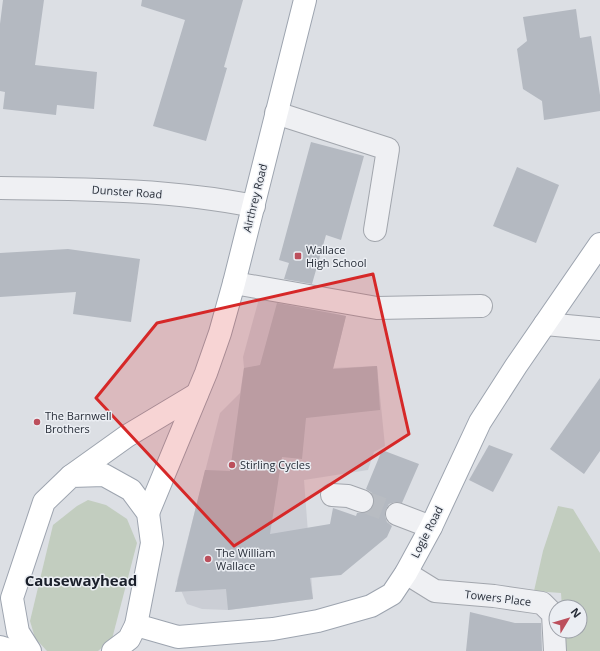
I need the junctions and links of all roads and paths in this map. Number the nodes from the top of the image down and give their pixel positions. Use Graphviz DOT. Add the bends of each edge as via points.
graph roads {
  1 [pos="305,0"];
  2 [pos="276,114"];
  3 [pos="0,188"];
  4 [pos="254,206"];
  5 [pos="375,230"];
  6 [pos="600,244"];
  7 [pos="234,283"];
  8 [pos="481,306"];
  9 [pos="545,324"];
  10 [pos="600,329"];
  11 [pos="197,394"];
  12 [pos="71,476"];
  13 [pos="332,496"];
  14 [pos="362,501"];
  15 [pos="148,513"];
  16 [pos="397,514"];
  17 [pos="431,527"];
  18 [pos="406,573"];
  19 [pos="6,605"];
  20 [pos="127,642"];
  21 [pos="0,647"];
  22 [pos="13,651"];
  23 [pos="30,651"];
  24 [pos="555,651"];
  1 -- 2 [label="main road, Airthrey Road"];
  2 -- 4 [label="main road, Airthrey Road"];
  2 -- 5 [label="street" via="388,150"];
  3 -- 4 [label="street, Dunster Road" via="100,189 221,200"];
  4 -- 7 [label="main road, Airthrey Road"];
  6 -- 9 [label="main road, Logie Road"];
  7 -- 8 [label="street" via="377,308"];
  7 -- 11 [label="main road, Airthrey Road"];
  9 -- 10 [label="street"];
  9 -- 17 [label="main road, Logie Road" via="480,422"];
  11 -- 12 [label="main road" via="127,436"];
  11 -- 15 [label="main road, Airthrey Road"];
  12 -- 15 [label="main road" via="104,475 130,490"];
  12 -- 19 [label="main road" via="44,502"];
  13 -- 14 [label="street" via="348,496"];
  15 -- 20 [label="main road" via="152,543"];
  16 -- 17 [label="street"];
  17 -- 18 [label="main road, Logie Road"];
  18 -- 20 [label="main road, Logie Road" via="392,594 371,606 318,620 273,629"];
  18 -- 24 [label="street, Towers Place" via="435,591 542,603 553,614"];
  19 -- 23 [label="main road"];
  21 -- 22 [label="main road"];
}
